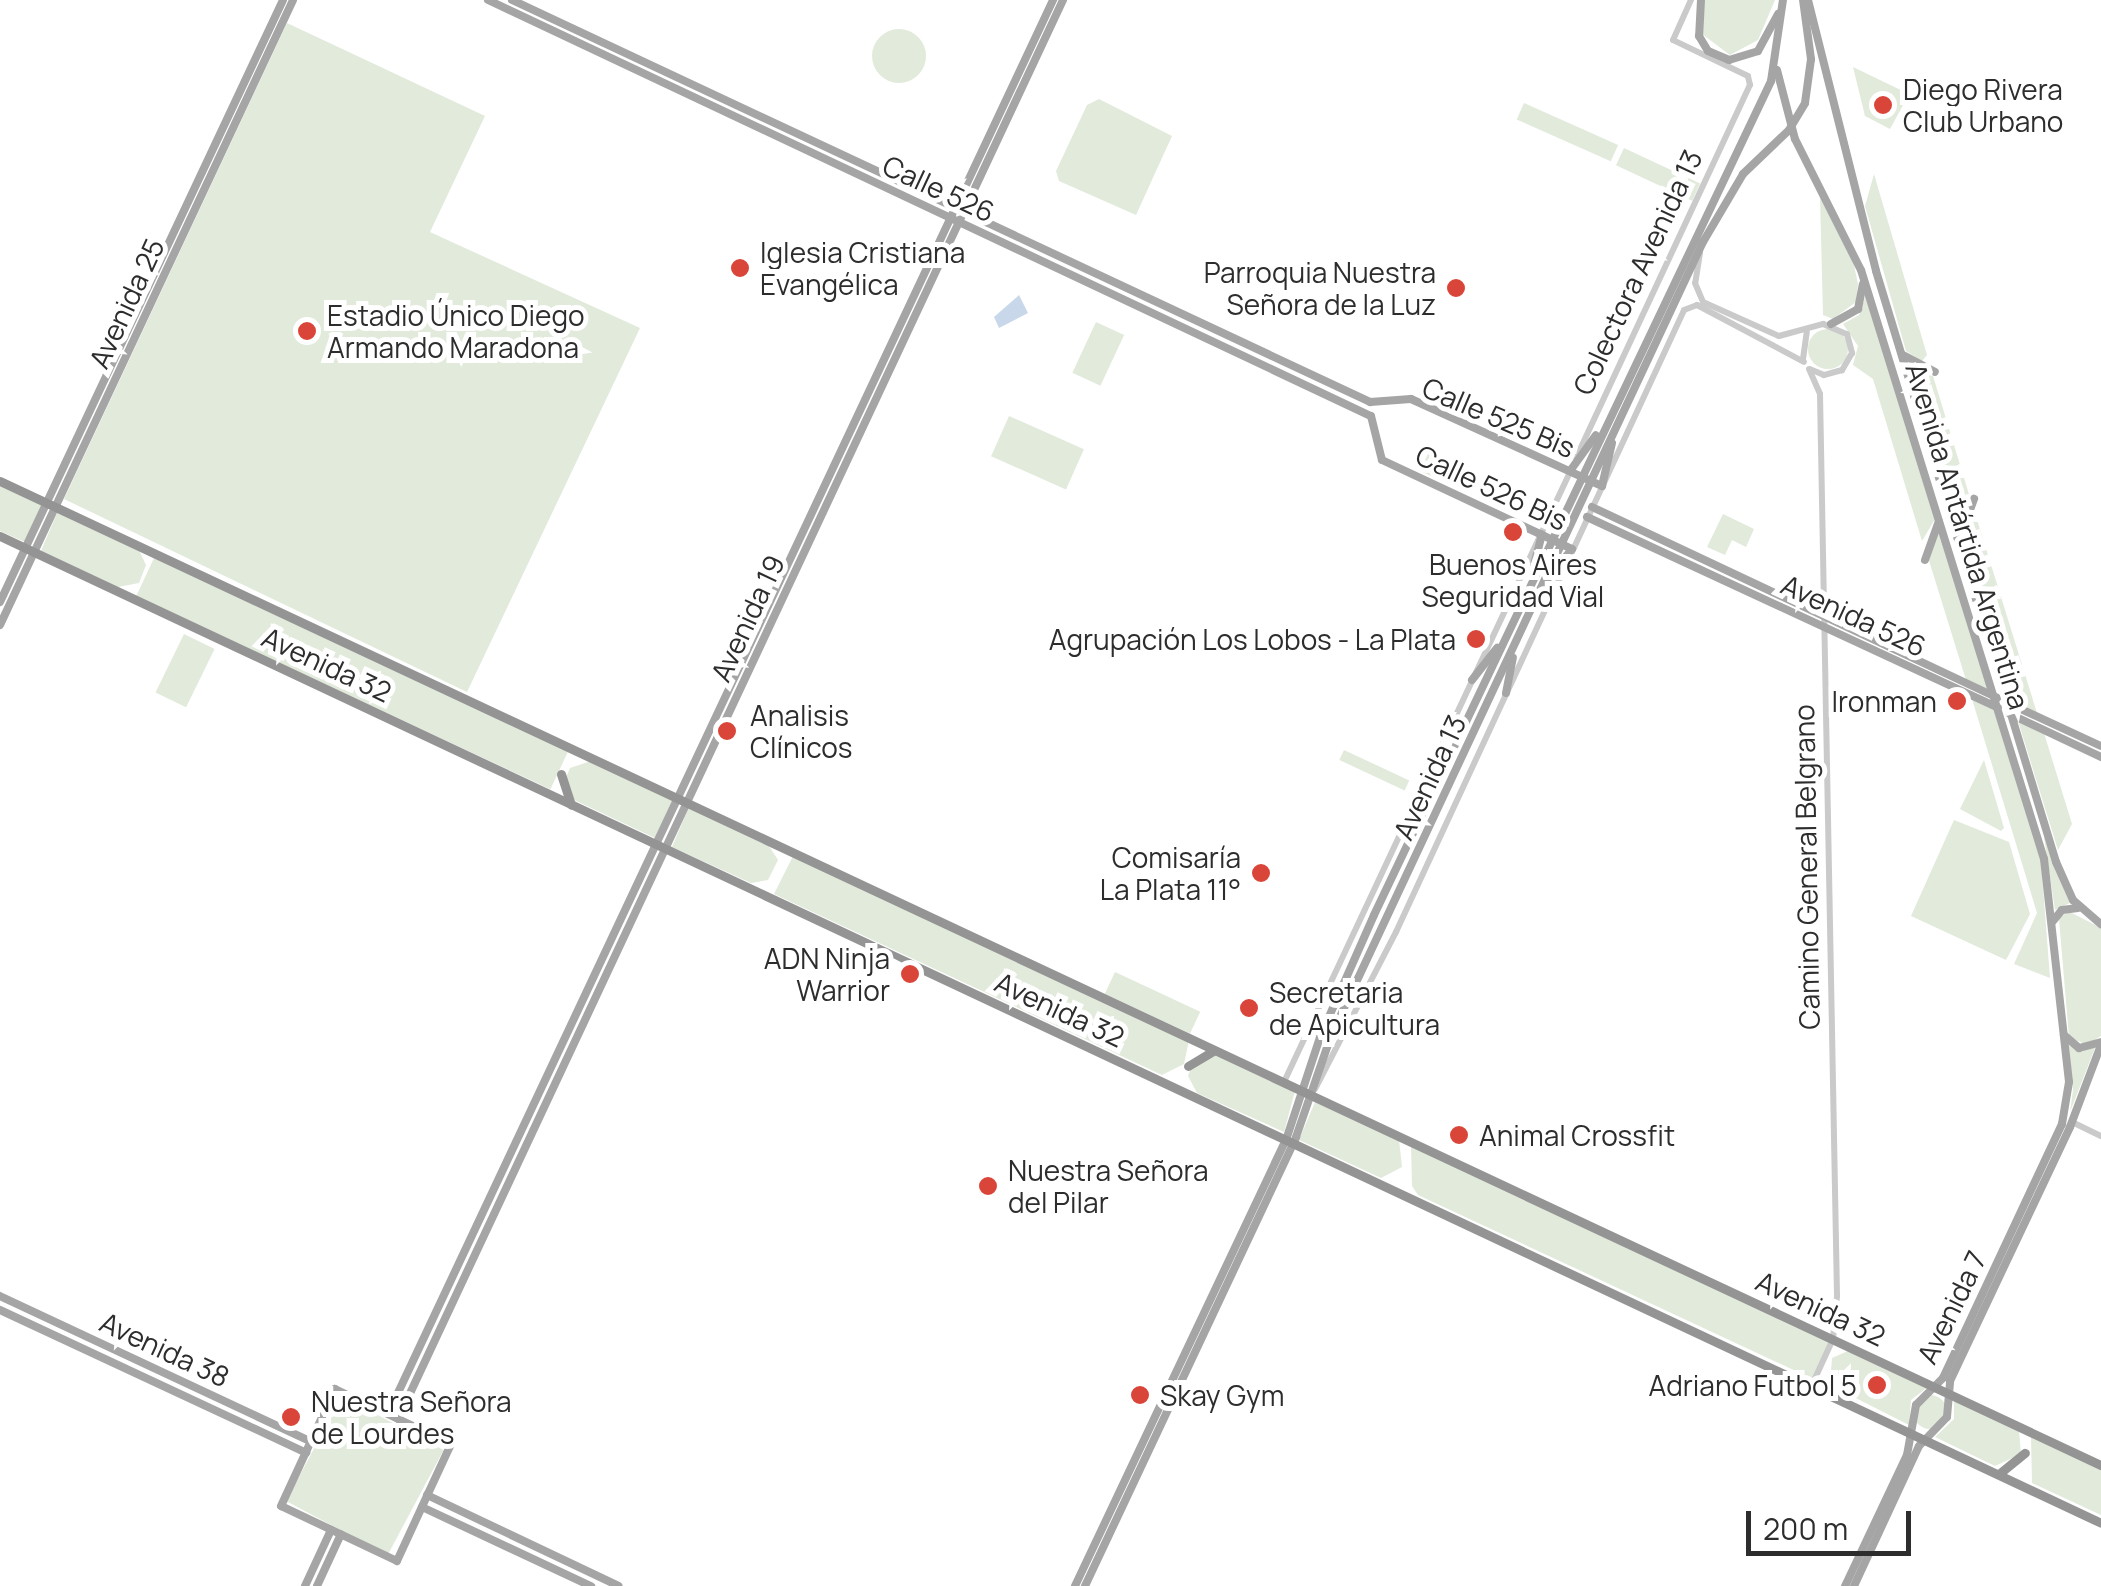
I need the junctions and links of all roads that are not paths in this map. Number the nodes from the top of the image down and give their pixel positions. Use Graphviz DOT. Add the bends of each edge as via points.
graph roads {
  1 [pos="284,0"];
  2 [pos="293,0"];
  3 [pos="488,0"];
  4 [pos="512,0"];
  5 [pos="1053,0"];
  6 [pos="1063,0"];
  7 [pos="1692,0"];
  8 [pos="1701,0"];
  9 [pos="1782,0"];
  10 [pos="1806,0"];
  11 [pos="1776,66"];
  12 [pos="960,210"];
  13 [pos="955,220"];
  14 [pos="1703,242"];
  15 [pos="1861,270"];
  16 [pos="1830,324"];
  17 [pos="1808,332"];
  18 [pos="1903,355"];
  19 [pos="1807,365"];
  20 [pos="1935,372"];
  21 [pos="1832,374"];
  22 [pos="1820,394"];
  23 [pos="1376,404"];
  24 [pos="1371,416"];
  25 [pos="1612,422"];
  26 [pos="1570,471"];
  27 [pos="1581,476"];
  28 [pos="0,481"];
  29 [pos="1591,481"];
  30 [pos="1602,486"];
  31 [pos="1974,499"];
  32 [pos="51,505"];
  33 [pos="1592,507"];
  34 [pos="1587,517"];
  35 [pos="1940,517"];
  36 [pos="1542,534"];
  37 [pos="0,536"];
  38 [pos="1959,540"];
  39 [pos="1557,541"];
  40 [pos="1572,549"];
  41 [pos="30,550"];
  42 [pos="1925,560"];
  43 [pos="1538,591"];
  44 [pos="1528,592"];
  45 [pos="0,602"];
  46 [pos="1824,620"];
  47 [pos="0,626"];
  48 [pos="1505,636"];
  49 [pos="1517,640"];
  50 [pos="1472,680"];
  51 [pos="1506,693"];
  52 [pos="2101,746"];
  53 [pos="2101,757"];
  54 [pos="561,774"];
  55 [pos="681,800"];
  56 [pos="571,804"];
  57 [pos="660,845"];
  58 [pos="2080,909"];
  59 [pos="2101,924"];
  60 [pos="2052,925"];
  61 [pos="2064,1036"];
  62 [pos="2101,1044"];
  63 [pos="1216,1051"];
  64 [pos="1188,1066"];
  65 [pos="1284,1082"];
  66 [pos="1306,1092"];
  67 [pos="2072,1122"];
  68 [pos="2101,1136"];
  69 [pos="1290,1141"];
  70 [pos="0,1296"];
  71 [pos="0,1310"];
  72 [pos="1833,1339"];
  73 [pos="1812,1387"];
  74 [pos="1936,1387"];
  75 [pos="1948,1392"];
  76 [pos="388,1414"];
  77 [pos="398,1419"];
  78 [pos="1913,1434"];
  79 [pos="1925,1440"];
  80 [pos="311,1442"];
  81 [pos="306,1453"];
  82 [pos="2025,1453"];
  83 [pos="2101,1464"];
  84 [pos="1997,1474"];
  85 [pos="427,1495"];
  86 [pos="422,1506"];
  87 [pos="2101,1523"];
  88 [pos="336,1532"];
  89 [pos="306,1586"];
  90 [pos="317,1586"];
  91 [pos="591,1586"];
  92 [pos="619,1586"];
  93 [pos="1075,1586"];
  94 [pos="1085,1586"];
  95 [pos="1845,1586"];
  96 [pos="1854,1586"];
  1 -- 32 [label="main road, Avenida 25"];
  2 -- 32 [label="main road, Avenida 25"];
  3 -- 13 [label="main road, Calle 526"];
  4 -- 12 [label="main road, Calle 526"];
  5 -- 12 [label="main road, Avenida 19"];
  6 -- 12 [label="main road, Avenida 19"];
  7 -- 26 [label="street, Colectora Avenida 13" via="1673,40 1750,80"];
  8 -- 9 [label="main road" via="1700,36 1713,54 1729,60 1764,43"];
  9 -- 11 [label="main road, Avenida 13"];
  10 -- 14 [label="main road, Avenida 13" via="1811,59 1803,107 1743,174"];
  10 -- 18 [label="main road, Avenida Antártida Argentina"];
  11 -- 15 [label="main road, Avenida Antártida Argentina" via="1795,139"];
  11 -- 25 [label="main road, Avenida 13"];
  12 -- 13 [label="main road, Avenida 19"];
  12 -- 23 [label="main road, Calle 526"];
  13 -- 24 [label="main road, Calle 526"];
  13 -- 55 [label="main road, Avenida 19"];
  14 -- 17 [label="street" via="1695,282 1704,302 1779,336"];
  14 -- 25 [label="main road, Avenida 13"];
  15 -- 16 [label="main road" via="1858,310"];
  15 -- 35 [label="main road, Avenida Antártida Argentina"];
  16 -- 17 [label="street"];
  16 -- 21 [label="street" via="1847,334 1852,353"];
  17 -- 19 [label="street"];
  18 -- 20 [label="main road"];
  18 -- 38 [label="main road, Avenida Antártida Argentina"];
  19 -- 21 [label="street"];
  19 -- 22 [label="street, Camino General Belgrano"];
  19 -- 30 [label="street" via="1779,344 1690,305"];
  21 -- 22 [label="street"];
  22 -- 46 [label="street, Camino General Belgrano"];
  23 -- 26 [label="main road, Calle 525 Bis" via="1411,399"];
  24 -- 36 [label="main road, Calle 526 Bis" via="1382,460"];
  25 -- 26 [label="main road"];
  25 -- 27 [label="main road, Avenida 13"];
  25 -- 29 [label="main road, Avenida 13"];
  25 -- 30 [label="main road"];
  26 -- 27 [label="main road, Calle 525 Bis"];
  26 -- 36 [label="street, Colectora Avenida 13"];
  27 -- 29 [label="main road, Calle 525 Bis"];
  27 -- 39 [label="main road, Avenida 13"];
  28 -- 32 [label="highway, Avenida 32"];
  29 -- 30 [label="main road, Calle 525 Bis"];
  29 -- 39 [label="main road, Avenida 13"];
  30 -- 33 [label="street"];
  31 -- 38 [label="main road"];
  32 -- 41 [label="main road, Avenida 25"];
  32 -- 55 [label="highway, Avenida 32"];
  33 -- 34 [label="street"];
  33 -- 46 [label="main road, Avenida 526"];
  34 -- 40 [label="street"];
  34 -- 46 [label="main road, Avenida 526"];
  35 -- 42 [label="main road"];
  35 -- 60 [label="main road, Avenida Antártida Argentina" via="2044,859"];
  36 -- 39 [label="main road, Calle 526 Bis"];
  36 -- 44 [label="main road"];
  36 -- 50 [label="street, Colectora Avenida 13"];
  37 -- 41 [label="highway, Avenida 32"];
  38 -- 58 [label="main road, Avenida Antártida Argentina" via="2061,876"];
  39 -- 40 [label="main road, Calle 526 Bis"];
  39 -- 43 [label="main road, Avenida 13"];
  39 -- 44 [label="main road, Avenida 13"];
  40 -- 43 [label="main road"];
  40 -- 51 [label="street"];
  41 -- 45 [label="main road, Avenida 25"];
  41 -- 47 [label="main road, Avenida 25"];
  41 -- 56 [label="highway, Avenida 32"];
  43 -- 49 [label="main road, Avenida 13"];
  44 -- 48 [label="main road, Avenida 13"];
  46 -- 52 [label="main road, Avenida 526"];
  46 -- 53 [label="main road, Avenida 526"];
  46 -- 72 [label="street, Camino General Belgrano"];
  48 -- 50 [label="main road"];
  48 -- 66 [label="main road, Avenida 13" via="1351,968"];
  49 -- 51 [label="main road"];
  49 -- 66 [label="main road, Avenida 13"];
  50 -- 65 [label="street, Colectora Avenida 13"];
  51 -- 66 [label="street" via="1396,932"];
  54 -- 56 [label="highway"];
  55 -- 57 [label="main road, Avenida 19"];
  55 -- 63 [label="highway, Avenida 32"];
  56 -- 57 [label="highway, Avenida 32"];
  57 -- 69 [label="highway, Avenida 32"];
  57 -- 76 [label="main road, Avenida 19"];
  57 -- 77 [label="main road, Avenida 19"];
  58 -- 59 [label="main road, Avenida Antártida Argentina"];
  58 -- 60 [label="main road" via="2062,910"];
  60 -- 61 [label="main road, Avenida Antártida Argentina"];
  61 -- 62 [label="main road" via="2079,1048"];
  61 -- 74 [label="main road, Avenida 7" via="2064,1118"];
  62 -- 67 [label="main road, Avenida 7"];
  63 -- 64 [label="highway"];
  63 -- 65 [label="highway, Avenida 32"];
  65 -- 66 [label="highway, Avenida 32"];
  66 -- 69 [label="main road, Avenida 13"];
  66 -- 72 [label="highway, Avenida 32"];
  67 -- 68 [label="street"];
  67 -- 75 [label="main road, Avenida 7"];
  69 -- 73 [label="highway, Avenida 32"];
  69 -- 93 [label="main road, Avenida 13"];
  69 -- 94 [label="main road, Avenida 13"];
  70 -- 80 [label="main road, Avenida 38"];
  71 -- 81 [label="main road, Avenida 38"];
  72 -- 73 [label="street"];
  72 -- 74 [label="highway, Avenida 32"];
  73 -- 78 [label="highway, Avenida 32"];
  74 -- 75 [label="highway, Avenida 32"];
  74 -- 78 [label="main road, Avenida 7" via="1916,1406"];
  75 -- 79 [label="main road, Avenida 7" via="1947,1417"];
  75 -- 83 [label="highway, Avenida 32"];
  76 -- 77 [label="main road"];
  76 -- 80 [label="main road" via="335,1390"];
  77 -- 85 [label="main road" via="450,1444"];
  78 -- 79 [label="highway, Avenida 32"];
  78 -- 95 [label="main road, Avenida 7"];
  79 -- 84 [label="highway, Avenida 32"];
  79 -- 96 [label="main road, Avenida 7"];
  80 -- 81 [label="main road"];
  81 -- 88 [label="main road" via="281,1506"];
  82 -- 84 [label="highway" via="2014,1468"];
  84 -- 87 [label="highway, Avenida 32"];
  85 -- 86 [label="main road"];
  85 -- 92 [label="main road"];
  86 -- 88 [label="main road" via="397,1560"];
  86 -- 91 [label="main road"];
  88 -- 89 [label="main road"];
  88 -- 90 [label="main road"];
}
